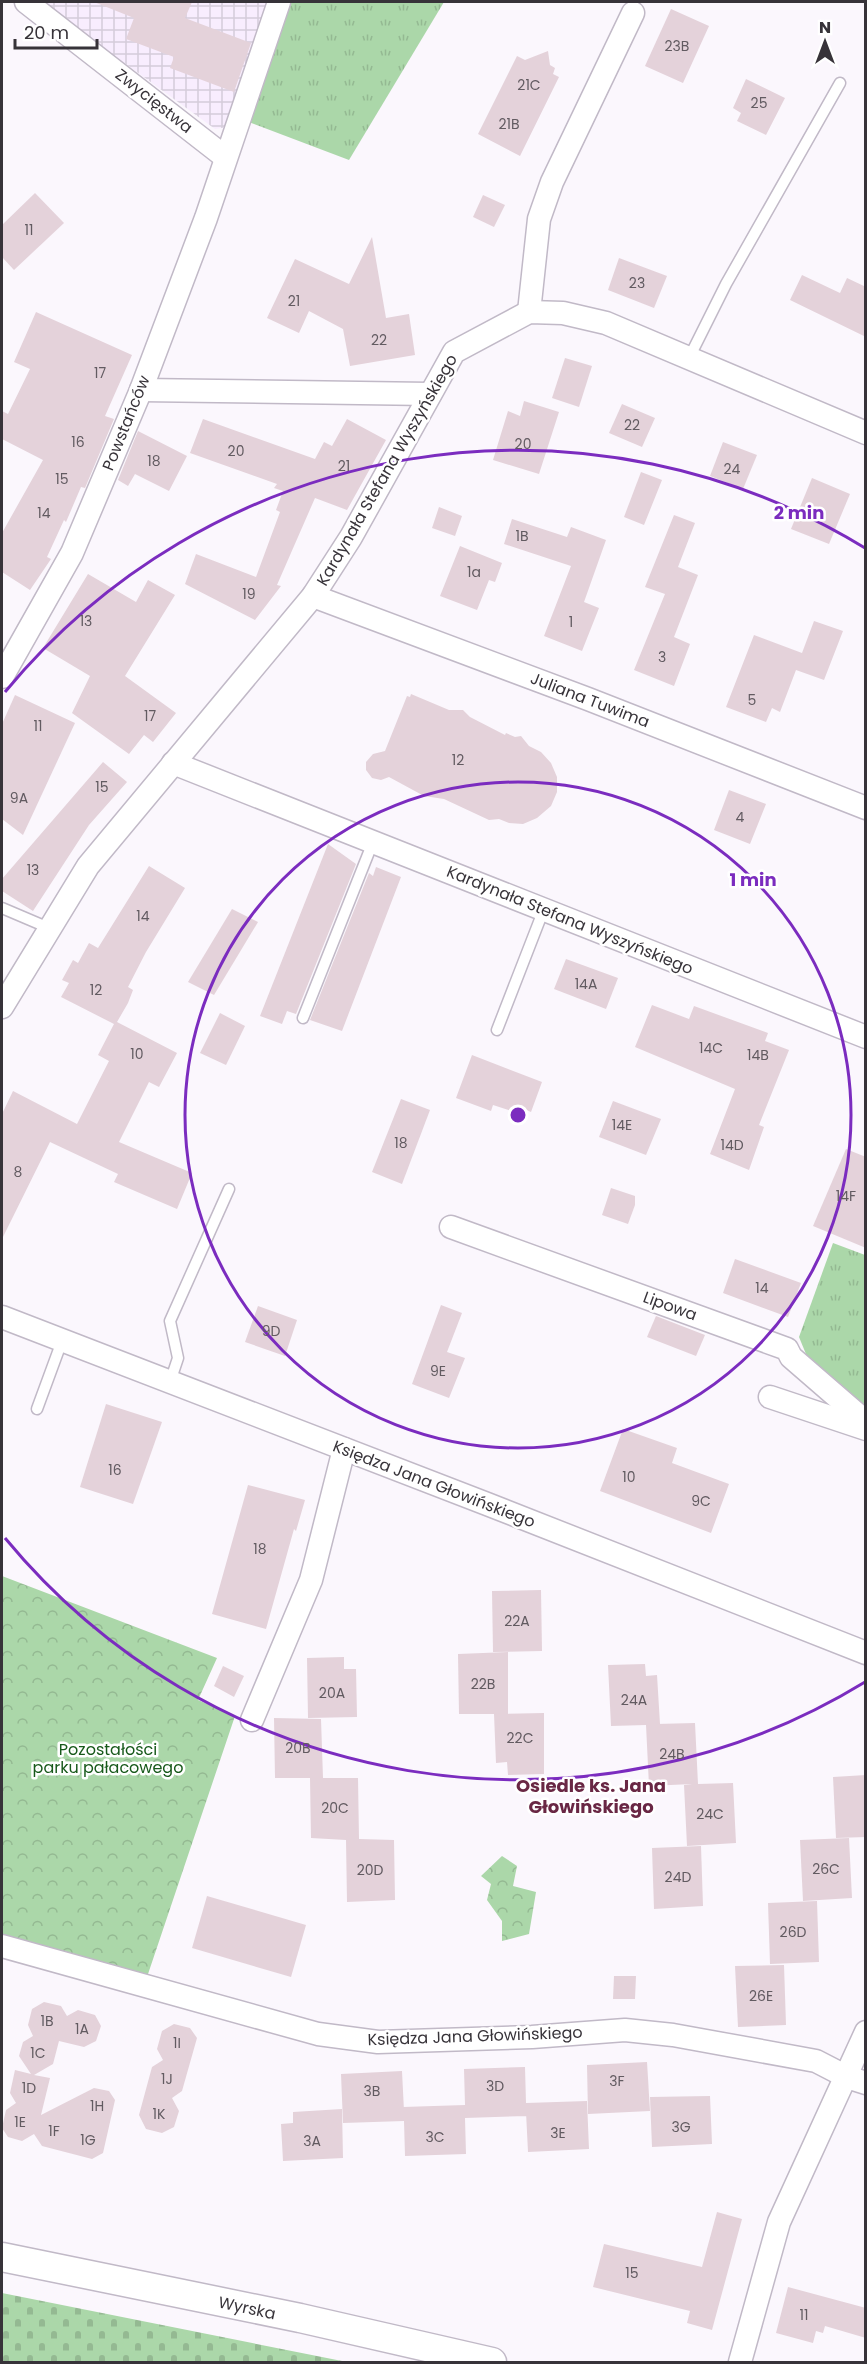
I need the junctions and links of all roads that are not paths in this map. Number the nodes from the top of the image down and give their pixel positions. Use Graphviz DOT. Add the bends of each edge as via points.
graph roads {
  1 [pos="26,2"];
  2 [pos="279,2"];
  3 [pos="633,13"];
  4 [pos="840,83"];
  5 [pos="225,157"];
  6 [pos="529,312"];
  7 [pos="689,358"];
  8 [pos="141,390"];
  9 [pos="430,394"];
  10 [pos="866,433"];
  11 [pos="313,596"];
  12 [pos="2,677"];
  13 [pos="173,764"];
  14 [pos="866,808"];
  15 [pos="373,842"];
  16 [pos="2,908"];
  17 [pos="544,909"];
  18 [pos="49,928"];
  19 [pos="2,1007"];
  20 [pos="303,1018"];
  21 [pos="497,1030"];
  22 [pos="866,1037"];
  23 [pos="229,1189"];
  24 [pos="452,1227"];
  25 [pos="2,1317"];
  26 [pos="62,1341"];
  27 [pos="170,1382"];
  28 [pos="770,1397"];
  29 [pos="37,1409"];
  30 [pos="866,1422"];
  31 [pos="866,1429"];
  32 [pos="344,1449"];
  33 [pos="866,1653"];
  34 [pos="252,1720"];
  35 [pos="2,1946"];
  36 [pos="866,2032"];
  37 [pos="856,2080"];
  38 [pos="2,2257"];
  39 [pos="492,2362"];
  40 [pos="740,2362"];
  1 -- 5 [label="street, Zwycięstwa"];
  2 -- 5 [label="street, Powstańców"];
  3 -- 6 [label="street" via="552,182 539,219"];
  4 -- 7 [label="lane" via="726,284"];
  5 -- 8 [label="street, Powstańców"];
  6 -- 7 [label="street, Kardynała Stefana Wyszyńskiego" via="563,313 606,323"];
  6 -- 9 [label="street, Kardynała Stefana Wyszyńskiego" via="454,352"];
  7 -- 10 [label="street, Kardynała Stefana Wyszyńskiego"];
  8 -- 9 [label="street"];
  8 -- 12 [label="street, Powstańców" via="72,553"];
  9 -- 11 [label="street, Kardynała Stefana Wyszyńskiego" via="351,537"];
  11 -- 13 [label="street, Kardynała Stefana Wyszyńskiego"];
  11 -- 14 [label="street, Juliana Tuwima"];
  13 -- 15 [label="street, Kardynała Stefana Wyszyńskiego"];
  13 -- 18 [label="street, Kardynała Stefana Wyszyńskiego" via="88,866"];
  15 -- 17 [label="street, Kardynała Stefana Wyszyńskiego"];
  15 -- 20 [label="lane"];
  16 -- 18 [label="lane"];
  17 -- 21 [label="lane"];
  17 -- 22 [label="street, Kardynała Stefana Wyszyńskiego"];
  18 -- 19 [label="street, Kardynała Stefana Wyszyńskiego"];
  23 -- 27 [label="lane" via="170,1321 178,1358"];
  24 -- 30 [label="street, Lipowa" via="787,1348 791,1357"];
  25 -- 26 [label="street, Księdza Jana Głowińskiego"];
  26 -- 27 [label="street, Księdza Jana Głowińskiego"];
  26 -- 29 [label="lane"];
  27 -- 32 [label="street, Księdza Jana Głowińskiego"];
  28 -- 31 [label="street"];
  32 -- 33 [label="street, Księdza Jana Głowińskiego"];
  32 -- 34 [label="street" via="311,1580"];
  35 -- 37 [label="street, Księdza Jana Głowińskiego" via="318,2034 378,2042 625,2030 816,2061"];
  36 -- 37 [label="street"];
  37 -- 40 [label="street" via="779,2222"];
  38 -- 39 [label="street, Wyrska"];
}
